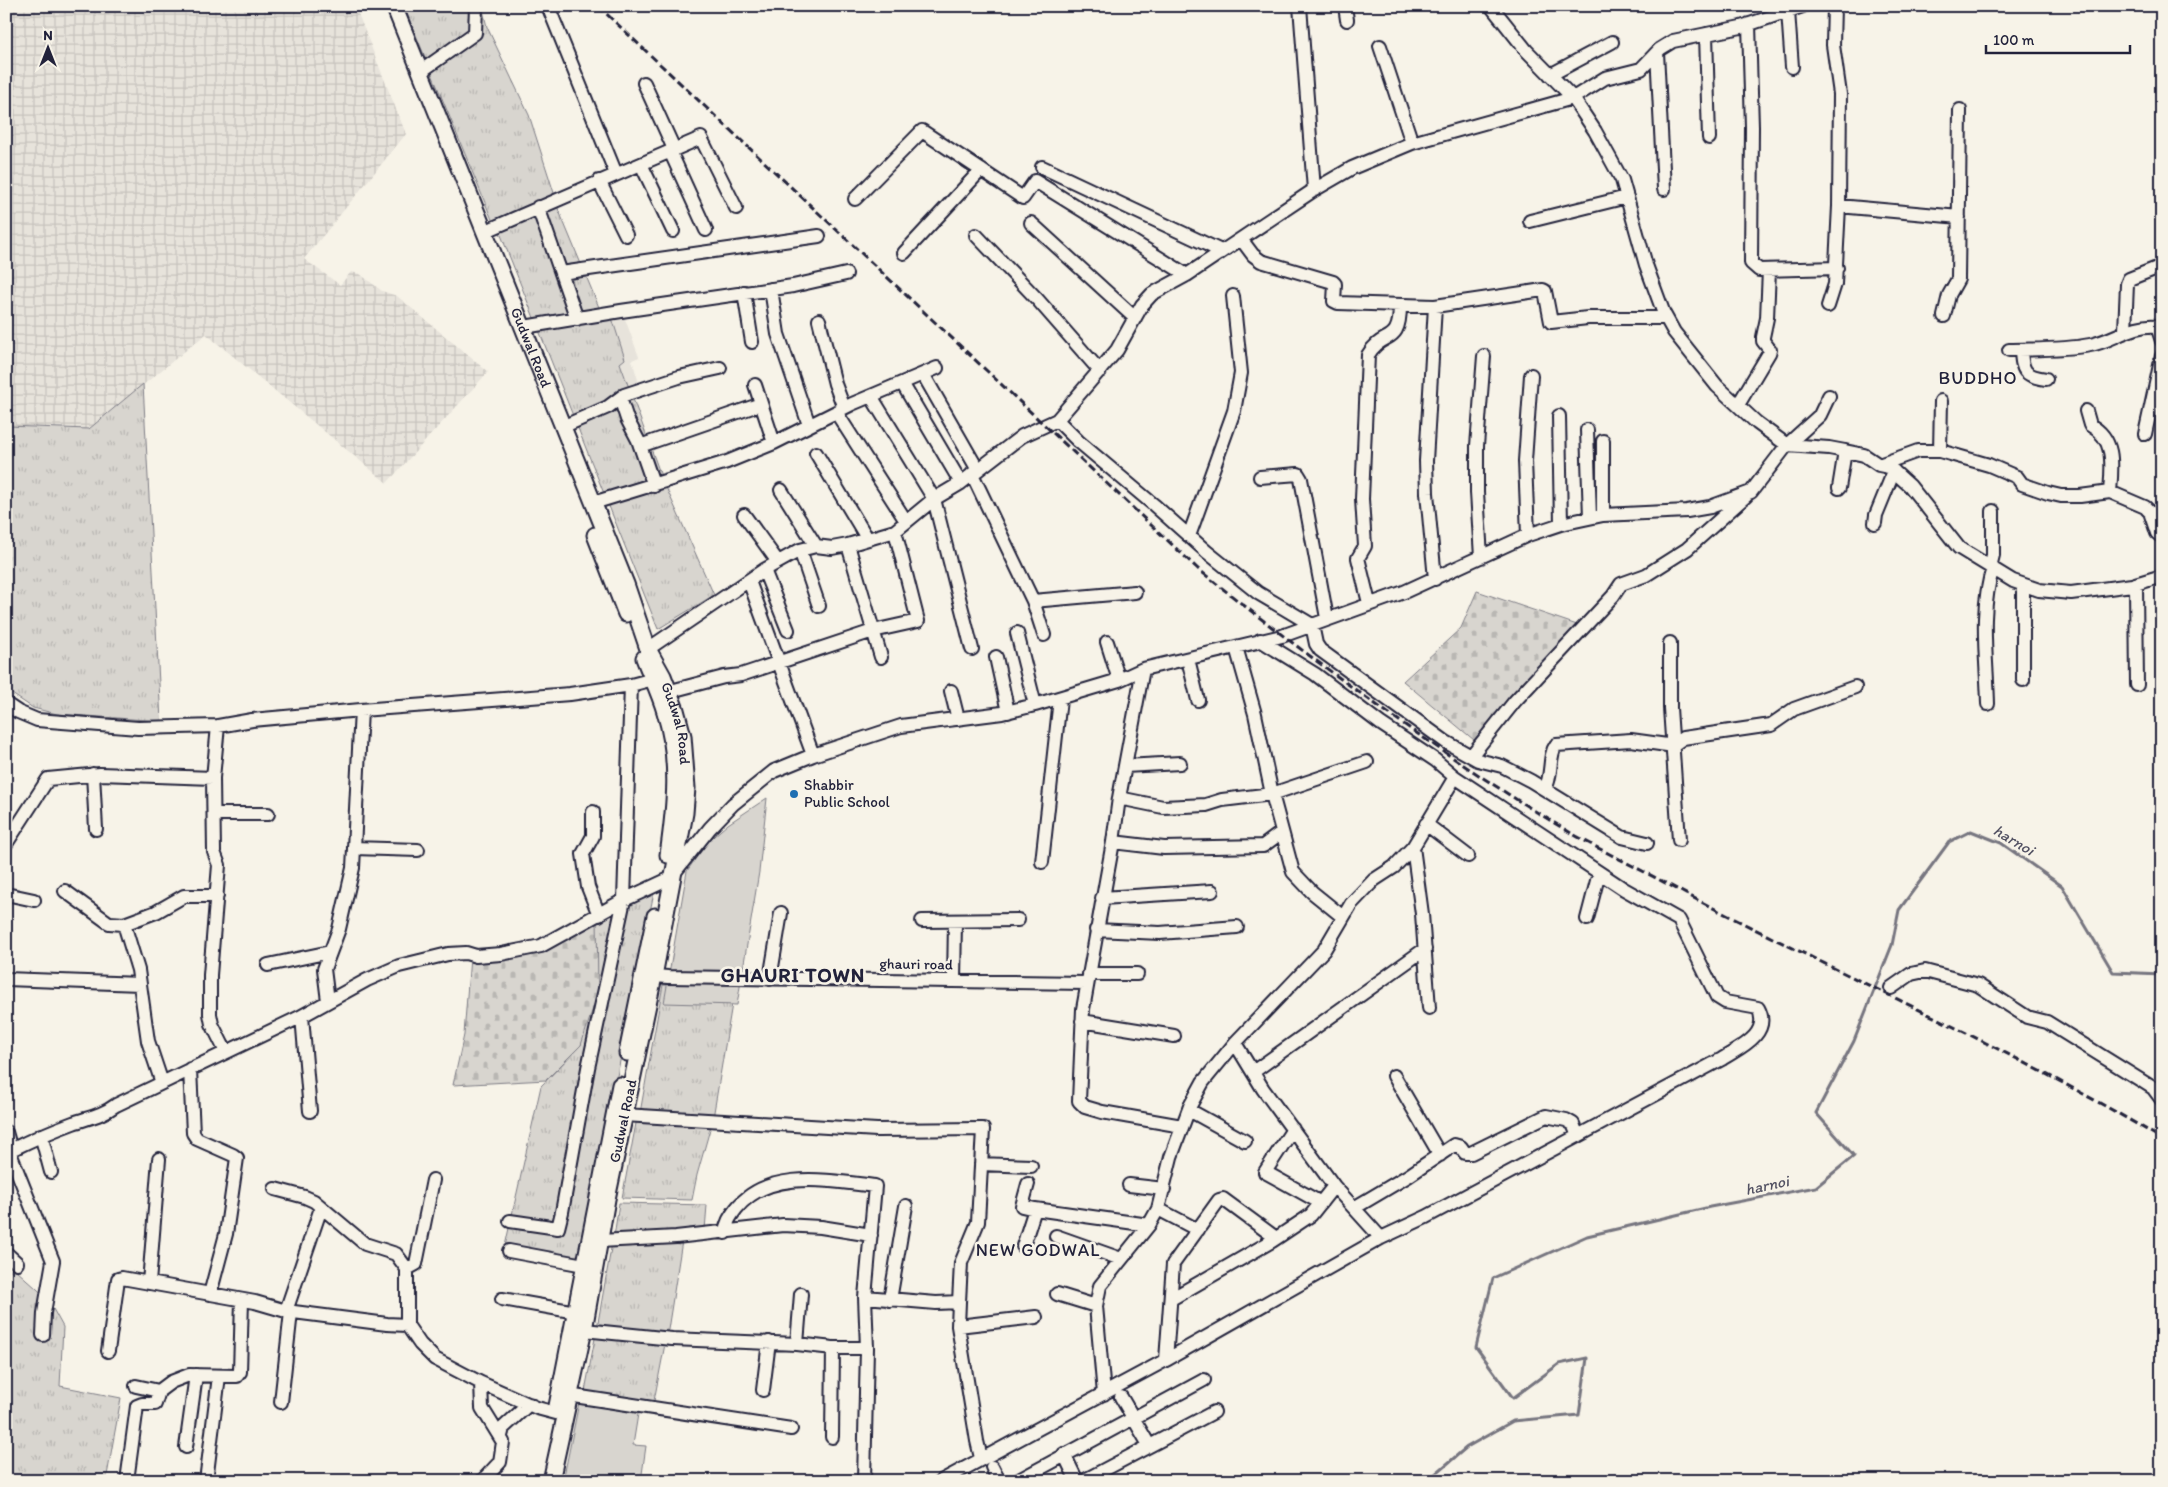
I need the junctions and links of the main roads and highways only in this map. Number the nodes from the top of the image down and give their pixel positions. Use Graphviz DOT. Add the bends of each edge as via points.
graph roads {
  1 [pos="383,6"];
  2 [pos="394,6"];
  3 [pos="657,678"];
  4 [pos="669,879"];
  5 [pos="565,1395"];
  6 [pos="541,1481"];
  7 [pos="551,1481"];
  1 -- 3 [label="main road, Gudwal Road"];
  2 -- 3 [label="main road, Gudwal Road" via="626,584"];
  3 -- 4 [label="main road, Gudwal Road" via="676,770"];
  3 -- 4 [label="main road, Gudwal Road" via="676,710 686,761 685,812"];
  4 -- 5 [label="main road, Gudwal Road" via="604,1160 576,1312"];
  4 -- 5 [label="main road, Gudwal Road" via="654,976 584,1330"];
  5 -- 6 [label="main road, Gudwal Road" via="556,1413"];
  5 -- 7 [label="main road, Gudwal Road"];
}
